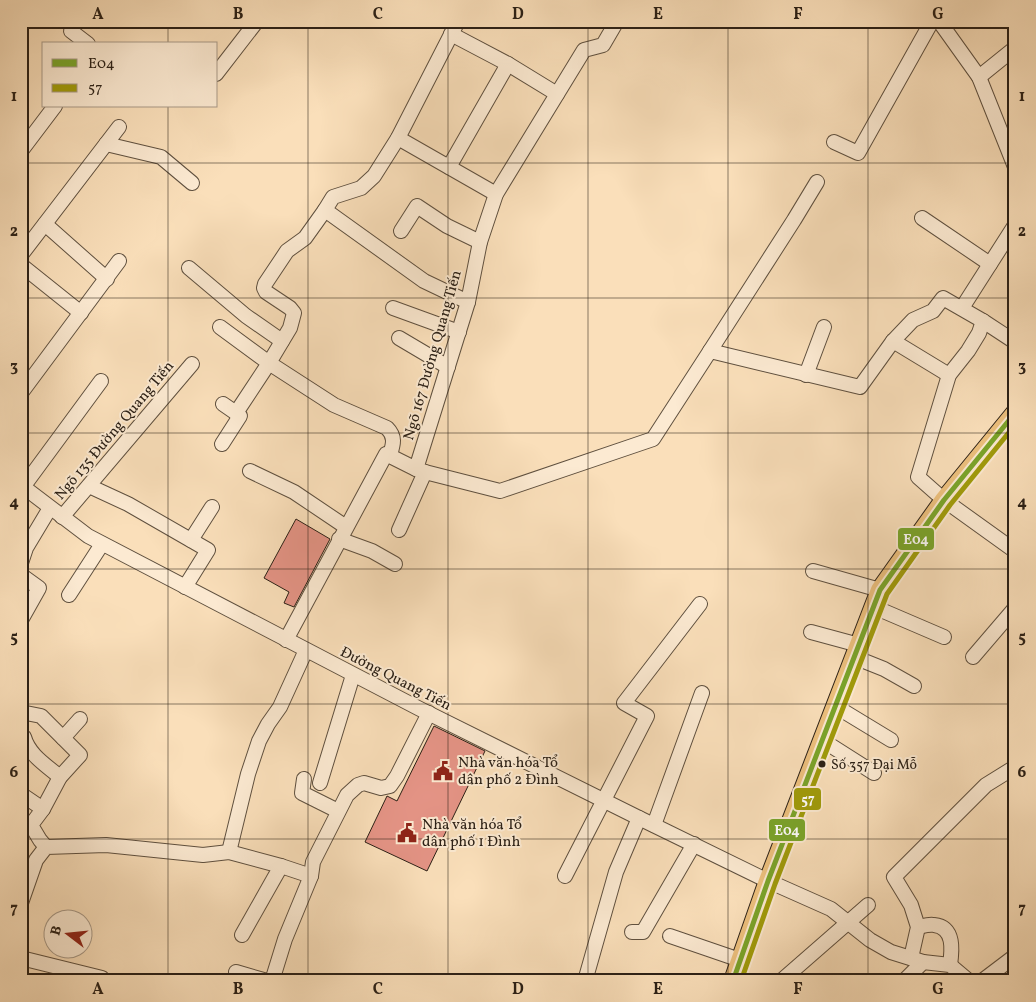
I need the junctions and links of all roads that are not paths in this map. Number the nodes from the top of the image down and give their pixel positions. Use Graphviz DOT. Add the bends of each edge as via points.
graph roads {
  1 [pos="257,21"];
  2 [pos="458,21"];
  3 [pos="932,21"];
  4 [pos="939,21"];
  5 [pos="616,22"];
  6 [pos="71,31"];
  7 [pos="451,34"];
  8 [pos="85,42"];
  9 [pos="1015,48"];
  10 [pos="508,64"];
  11 [pos="218,71"];
  12 [pos="979,77"];
  13 [pos="557,94"];
  14 [pos="53,108"];
  15 [pos="119,127"];
  16 [pos="398,138"];
  17 [pos="834,142"];
  18 [pos="106,144"];
  19 [pos="21,151"];
  20 [pos="449,167"];
  21 [pos="1015,167"];
  22 [pos="817,182"];
  23 [pos="192,183"];
  24 [pos="496,194"];
  25 [pos="324,210"];
  26 [pos="922,218"];
  27 [pos="44,224"];
  28 [pos="1015,225"];
  29 [pos="401,231"];
  30 [pos="480,242"];
  31 [pos="21,255"];
  32 [pos="119,261"];
  33 [pos="990,264"];
  34 [pos="21,265"];
  35 [pos="189,268"];
  36 [pos="107,279"];
  37 [pos="468,302"];
  38 [pos="393,308"];
  39 [pos="962,308"];
  40 [pos="81,313"];
  41 [pos="983,320"];
  42 [pos="220,327"];
  43 [pos="824,327"];
  44 [pos="459,332"];
  45 [pos="399,338"];
  46 [pos="282,341"];
  47 [pos="893,341"];
  48 [pos="1015,342"];
  49 [pos="710,351"];
  50 [pos="269,363"];
  51 [pos="192,364"];
  52 [pos="448,366"];
  53 [pos="950,374"];
  54 [pos="806,375"];
  55 [pos="102,381"];
  56 [pos="21,393"];
  57 [pos="223,404"];
  58 [pos="236,413"];
  59 [pos="1015,413"];
  60 [pos="1009,432"];
  61 [pos="222,444"];
  62 [pos="390,456"];
  63 [pos="420,470"];
  64 [pos="250,471"];
  65 [pos="22,486"];
  66 [pos="89,486"];
  67 [pos="944,500"];
  68 [pos="212,507"];
  69 [pos="50,508"];
  70 [pos="62,517"];
  71 [pos="399,530"];
  72 [pos="342,533"];
  73 [pos="191,540"];
  74 [pos="102,544"];
  75 [pos="1015,551"];
  76 [pos="21,563"];
  77 [pos="395,564"];
  78 [pos="813,571"];
  79 [pos="21,575"];
  80 [pos="185,587"];
  81 [pos="880,590"];
  82 [pos="69,595"];
  83 [pos="700,604"];
  84 [pos="874,607"];
  85 [pos="1015,608"];
  86 [pos="21,620"];
  87 [pos="811,632"];
  88 [pos="944,637"];
  89 [pos="286,640"];
  90 [pos="306,650"];
  91 [pos="857,651"];
  92 [pos="973,657"];
  93 [pos="353,675"];
  94 [pos="914,686"];
  95 [pos="702,693"];
  96 [pos="835,706"];
  97 [pos="21,712"];
  98 [pos="428,713"];
  99 [pos="80,719"];
  100 [pos="24,737"];
  101 [pos="63,738"];
  102 [pos="822,740"];
  103 [pos="891,740"];
  104 [pos="1015,767"];
  105 [pos="874,773"];
  106 [pos="60,777"];
  107 [pos="304,779"];
  108 [pos="320,783"];
  109 [pos="21,794"];
  110 [pos="604,800"];
  111 [pos="43,808"];
  112 [pos="338,811"];
  113 [pos="640,818"];
  114 [pos="654,825"];
  115 [pos="694,844"];
  116 [pos="46,847"];
  117 [pos="229,852"];
  118 [pos="280,866"];
  119 [pos="311,876"];
  120 [pos="565,876"];
  121 [pos="768,880"];
  122 [pos="21,904"];
  123 [pos="868,905"];
  124 [pos="848,924"];
  125 [pos="918,927"];
  126 [pos="632,932"];
  127 [pos="242,935"];
  128 [pos="670,936"];
  129 [pos="1015,956"];
  130 [pos="21,958"];
  131 [pos="740,960"];
  132 [pos="917,960"];
  133 [pos="950,965"];
  134 [pos="236,972"];
  135 [pos="102,978"];
  136 [pos="267,981"];
  137 [pos="272,981"];
  138 [pos="585,981"];
  139 [pos="733,981"];
  140 [pos="781,981"];
  141 [pos="904,981"];
  142 [pos="969,981"];
  143 [pos="982,981"];
  1 -- 11 [label="street"];
  2 -- 7 [label="street"];
  3 -- 17 [label="street" via="858,153"];
  4 -- 12 [label="street"];
  5 -- 13 [label="street, Ngõ 167 Đường Quang Tiến" via="604,45 584,50"];
  6 -- 8 [label="street"];
  7 -- 10 [label="street"];
  7 -- 16 [label="street"];
  9 -- 12 [label="street"];
  10 -- 13 [label="street"];
  10 -- 20 [label="street"];
  12 -- 21 [label="street"];
  13 -- 24 [label="street, Ngõ 167 Đường Quang Tiến"];
  14 -- 19 [label="street"];
  15 -- 18 [label="street"];
  16 -- 20 [label="street"];
  16 -- 25 [label="street" via="374,176 361,188 333,197"];
  18 -- 23 [label="street" via="161,157"];
  18 -- 27 [label="street"];
  20 -- 24 [label="street"];
  22 -- 49 [label="street"];
  24 -- 30 [label="street, Ngõ 167 Đường Quang Tiến"];
  25 -- 37 [label="street" via="424,281"];
  25 -- 46 [label="street" via="305,238 288,251 265,284 266,292 294,313"];
  26 -- 33 [label="street"];
  27 -- 31 [label="street"];
  27 -- 36 [label="street"];
  28 -- 33 [label="street"];
  29 -- 30 [label="street" via="417,206"];
  30 -- 37 [label="street, Ngõ 167 Đường Quang Tiến"];
  32 -- 36 [label="street"];
  33 -- 39 [label="street"];
  34 -- 40 [label="street"];
  35 -- 46 [label="street" via="246,316"];
  36 -- 40 [label="street"];
  37 -- 44 [label="street, Ngõ 167 Đường Quang Tiến"];
  38 -- 44 [label="street"];
  39 -- 41 [label="street"];
  39 -- 47 [label="street" via="943,298 933,311 914,320"];
  40 -- 56 [label="street"];
  41 -- 48 [label="street"];
  41 -- 53 [label="street" via="968,351"];
  42 -- 50 [label="street"];
  43 -- 54 [label="street"];
  44 -- 52 [label="street, Ngõ 167 Đường Quang Tiến"];
  45 -- 52 [label="street"];
  46 -- 50 [label="street"];
  47 -- 53 [label="street"];
  47 -- 54 [label="street" via="860,387"];
  49 -- 54 [label="street"];
  49 -- 63 [label="street" via="653,438 500,491"];
  50 -- 58 [label="street"];
  50 -- 62 [label="street" via="334,405 387,428 394,439"];
  51 -- 66 [label="street, Ngõ 135 Đường Quang Tiến"];
  52 -- 63 [label="street, Ngõ 167 Đường Quang Tiến"];
  53 -- 67 [label="street" via="918,477"];
  55 -- 65 [label="street"];
  57 -- 58 [label="street"];
  58 -- 61 [label="street" via="240,416"];
  59 -- 60 [label="main road"];
  60 -- 67 [label="main road"];
  62 -- 63 [label="street, Ngõ 167 Đường Quang Tiến"];
  62 -- 72 [label="street, Ngõ 167 Đường Quang Tiến" via="386,454"];
  63 -- 71 [label="street"];
  64 -- 72 [label="street" via="294,492"];
  65 -- 69 [label="street, Đường Quang Tiến"];
  66 -- 70 [label="street, Ngõ 135 Đường Quang Tiến"];
  66 -- 73 [label="street"];
  67 -- 75 [label="street"];
  67 -- 81 [label="main road"];
  68 -- 73 [label="street"];
  69 -- 70 [label="street, Đường Quang Tiến"];
  69 -- 76 [label="street" via="26,548"];
  70 -- 74 [label="street, Đường Quang Tiến"];
  72 -- 77 [label="street"];
  72 -- 89 [label="street, Ngõ 167 Đường Quang Tiến"];
  73 -- 80 [label="street" via="208,550"];
  74 -- 80 [label="street, Đường Quang Tiến"];
  74 -- 82 [label="street"];
  78 -- 81 [label="street"];
  79 -- 86 [label="street" via="40,588"];
  80 -- 89 [label="street, Đường Quang Tiến"];
  81 -- 84 [label="main road"];
  83 -- 110 [label="street" via="624,703 647,716"];
  84 -- 88 [label="street"];
  84 -- 91 [label="main road"];
  85 -- 92 [label="street"];
  87 -- 91 [label="street"];
  89 -- 90 [label="street, Đường Quang Tiến"];
  90 -- 93 [label="street, Đường Quang Tiến"];
  90 -- 117 [label="street" via="280,707 259,741"];
  91 -- 94 [label="street"];
  91 -- 96 [label="main road"];
  93 -- 98 [label="street, Đường Quang Tiến"];
  93 -- 108 [label="street"];
  95 -- 114 [label="street"];
  96 -- 102 [label="main road"];
  96 -- 103 [label="street"];
  97 -- 101 [label="street" via="41,716"];
  98 -- 110 [label="street, Đường Quang Tiến"];
  98 -- 112 [label="street" via="390,786 382,792 370,784 358,785 347,795"];
  99 -- 101 [label="street"];
  100 -- 106 [label="street" via="36,757"];
  101 -- 106 [label="street" via="80,755"];
  102 -- 105 [label="street"];
  102 -- 121 [label="main road"];
  104 -- 125 [label="street" via="986,785 894,877 911,905"];
  106 -- 111 [label="street"];
  107 -- 112 [label="street" via="302,793"];
  109 -- 111 [label="street"];
  110 -- 113 [label="street, Đường Quang Tiến"];
  110 -- 120 [label="street"];
  111 -- 116 [label="street" via="31,825"];
  112 -- 119 [label="street" via="313,862"];
  113 -- 114 [label="street, Đường Quang Tiến"];
  113 -- 138 [label="street" via="616,872"];
  114 -- 115 [label="street, Đường Quang Tiến"];
  115 -- 121 [label="street, Đường Quang Tiến"];
  115 -- 126 [label="street" via="643,932"];
  116 -- 117 [label="street" via="106,845 203,854"];
  116 -- 122 [label="street" via="36,860"];
  117 -- 118 [label="street"];
  118 -- 119 [label="street"];
  118 -- 127 [label="street"];
  119 -- 137 [label="street"];
  121 -- 124 [label="street, Đường Quang Tiến" via="831,909"];
  121 -- 131 [label="main road"];
  123 -- 124 [label="street"];
  124 -- 132 [label="street, Đường Quang Tiến" via="891,952"];
  124 -- 140 [label="street"];
  125 -- 132 [label="street"];
  125 -- 133 [label="street" via="934,925 950,937"];
  128 -- 131 [label="street"];
  129 -- 143 [label="street"];
  130 -- 135 [label="street"];
  131 -- 139 [label="main road"];
  132 -- 133 [label="street, Đường Quang Tiến"];
  132 -- 141 [label="street"];
  133 -- 142 [label="street"];
  134 -- 136 [label="street"];
}
